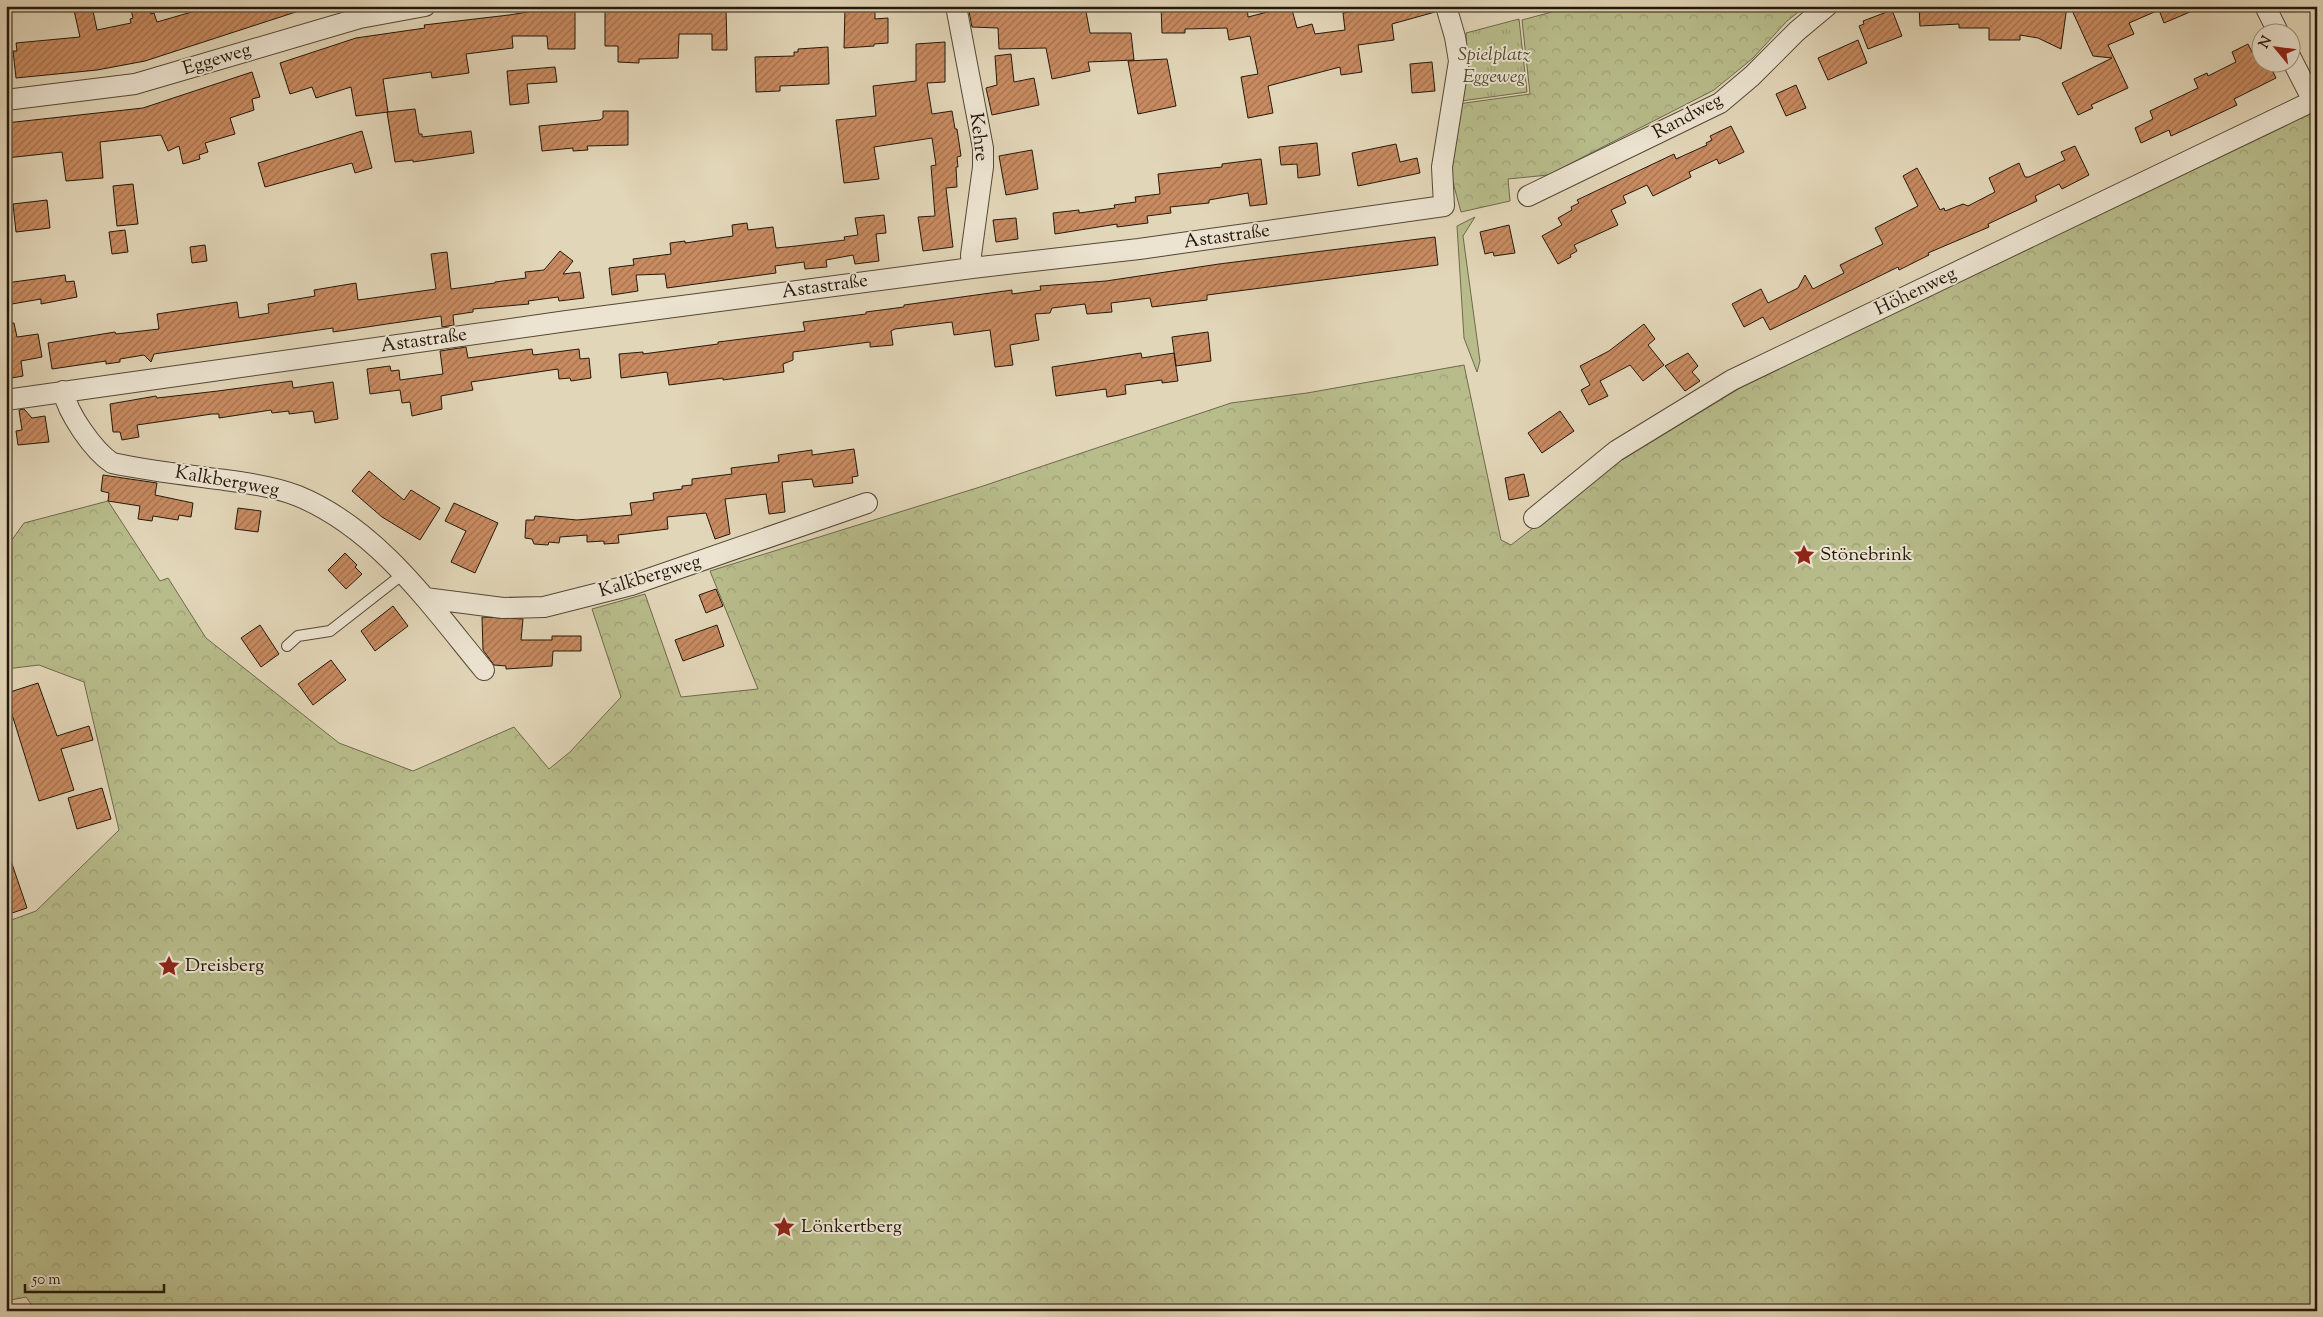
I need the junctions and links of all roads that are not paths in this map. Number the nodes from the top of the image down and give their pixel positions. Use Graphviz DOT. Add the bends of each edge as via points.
graph roads {
  1 [pos="425,6"];
  2 [pos="956,6"];
  3 [pos="1446,6"];
  4 [pos="1827,6"];
  5 [pos="2265,6"];
  6 [pos="2273,22"];
  7 [pos="2299,72"];
  8 [pos="6,100"];
  9 [pos="2315,100"];
  10 [pos="1528,196"];
  11 [pos="972,268"];
  12 [pos="63,391"];
  13 [pos="6,400"];
  14 [pos="867,503"];
  15 [pos="1534,518"];
  16 [pos="403,574"];
  17 [pos="424,598"];
  18 [pos="287,646"];
  19 [pos="484,670"];
  1 -- 8 [label="street, Eggeweg" via="360,18 135,84"];
  2 -- 11 [label="street, Kehre" via="983,148"];
  3 -- 11 [label="street, Astastraße" via="1456,37 1459,61 1442,167 1444,206 1139,249"];
  4 -- 10 [label="street, Randweg" via="1720,103"];
  5 -- 6 [label="street"];
  7 -- 9 [label="street"];
  9 -- 15 [label="street, Höhenweg" via="1732,380 1616,452"];
  11 -- 12 [label="street, Astastraße"];
  12 -- 13 [label="street, Astastraße"];
  12 -- 16 [label="street, Kalkbergweg" via="66,403 100,455 112,463 252,484 298,496 344,521 378,547"];
  14 -- 17 [label="street, Kalkbergweg" via="631,585 544,607 504,608"];
  16 -- 17 [label="street, Kalkbergweg"];
  16 -- 18 [label="lane" via="330,631 298,636"];
  17 -- 19 [label="street, Kalkbergweg"];
}
